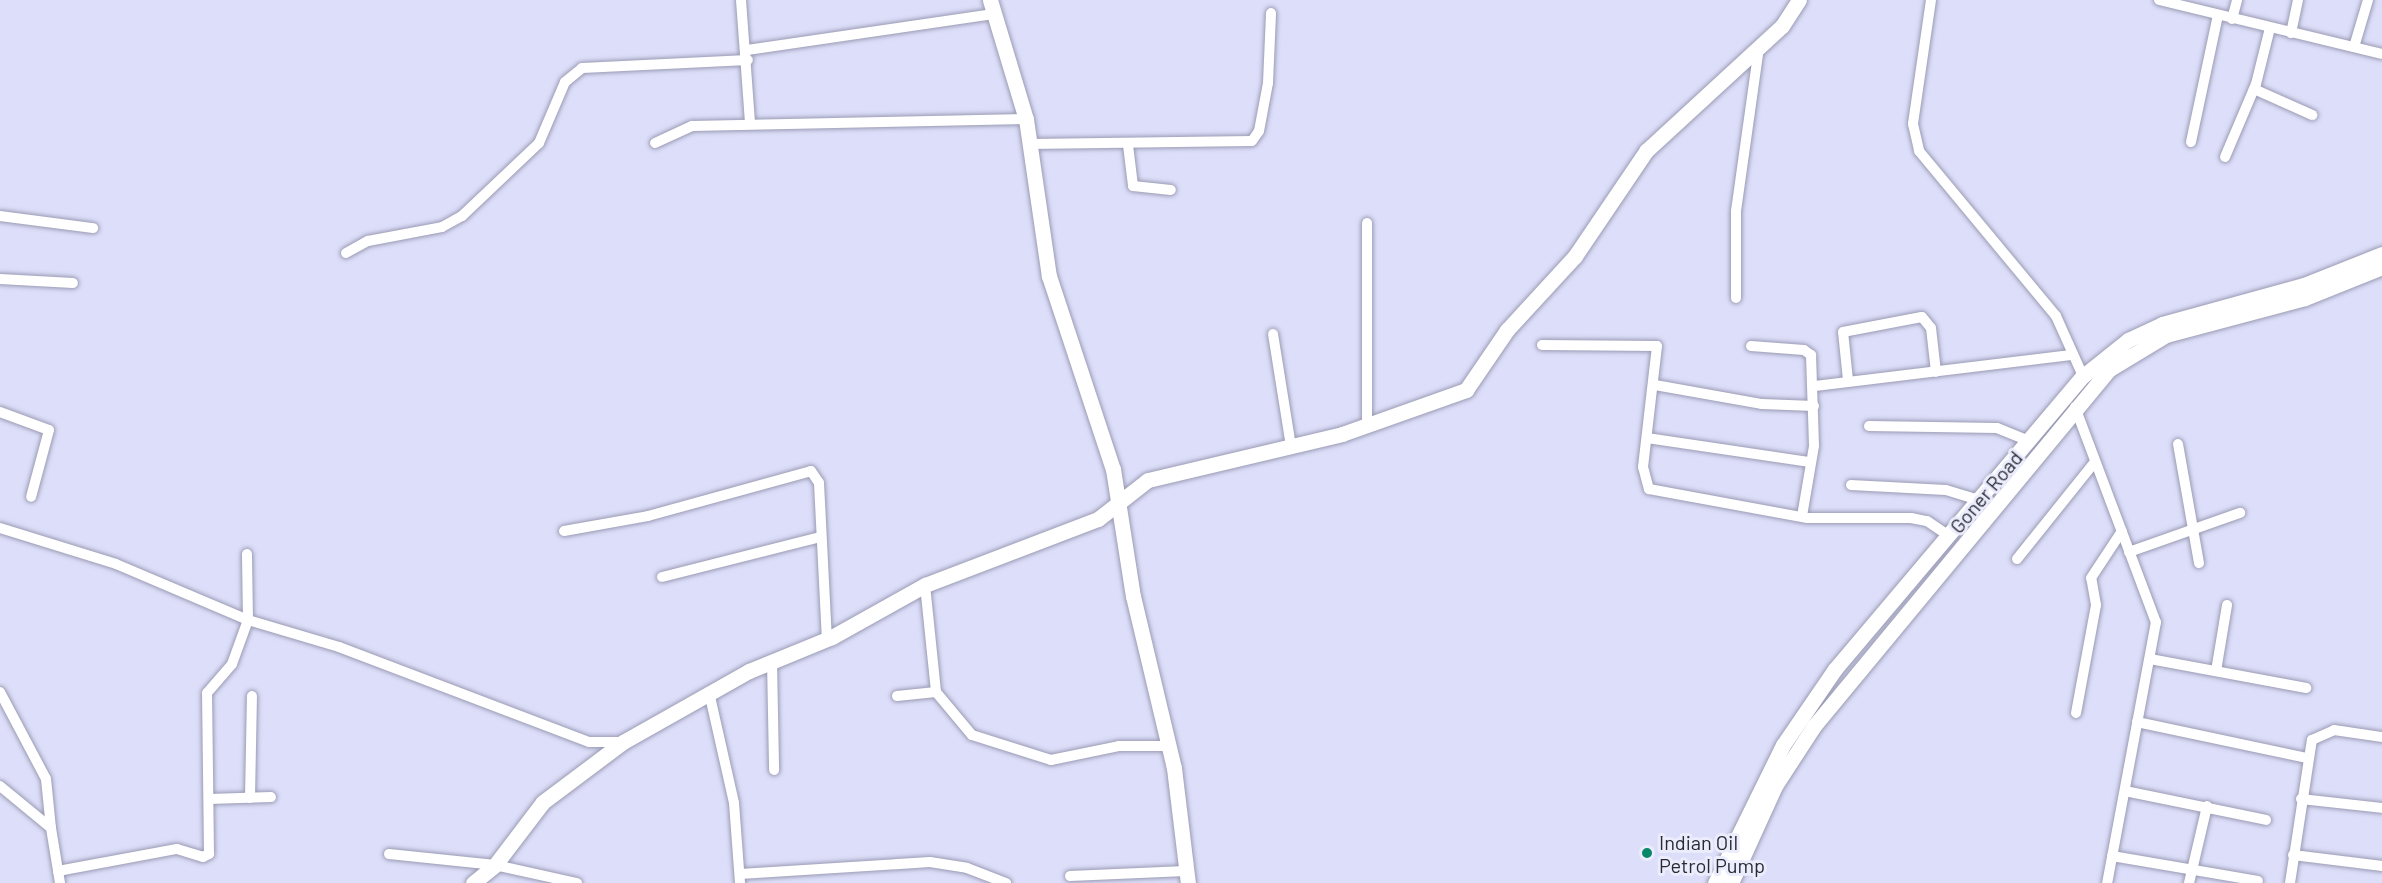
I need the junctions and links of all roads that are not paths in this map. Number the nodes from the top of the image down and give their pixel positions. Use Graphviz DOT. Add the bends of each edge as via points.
graph roads {
  1 [pos="741,0"];
  2 [pos="1801,0"];
  3 [pos="1931,0"];
  4 [pos="2159,0"];
  5 [pos="2236,0"];
  6 [pos="2298,0"];
  7 [pos="2368,0"];
  8 [pos="2174,2"];
  9 [pos="993,7"];
  10 [pos="1271,13"];
  11 [pos="2218,15"];
  12 [pos="2232,19"];
  13 [pos="2270,28"];
  14 [pos="2291,33"];
  15 [pos="1759,47"];
  16 [pos="2354,47"];
  17 [pos="2382,54"];
  18 [pos="748,55"];
  19 [pos="2254,89"];
  20 [pos="2312,115"];
  21 [pos="1026,119"];
  22 [pos="750,123"];
  23 [pos="2192,142"];
  24 [pos="655,143"];
  25 [pos="1029,144"];
  26 [pos="1128,145"];
  27 [pos="2225,157"];
  28 [pos="1171,190"];
  29 [pos="0,216"];
  30 [pos="1367,223"];
  31 [pos="93,228"];
  32 [pos="346,253"];
  33 [pos="2382,254"];
  34 [pos="2382,267"];
  35 [pos="0,279"];
  36 [pos="72,283"];
  37 [pos="1736,298"];
  38 [pos="1273,334"];
  39 [pos="1542,345"];
  40 [pos="1751,346"];
  41 [pos="2073,355"];
  42 [pos="1936,372"];
  43 [pos="1848,380"];
  44 [pos="2087,383"];
  45 [pos="1654,385"];
  46 [pos="1815,386"];
  47 [pos="2070,402"];
  48 [pos="1814,406"];
  49 [pos="1,412"];
  50 [pos="1367,426"];
  51 [pos="1869,426"];
  52 [pos="1647,438"];
  53 [pos="2029,441"];
  54 [pos="2178,444"];
  55 [pos="1291,446"];
  56 [pos="1810,462"];
  57 [pos="2094,463"];
  58 [pos="1851,485"];
  59 [pos="31,497"];
  60 [pos="1987,503"];
  61 [pos="1118,508"];
  62 [pos="2240,513"];
  63 [pos="1802,516"];
  64 [pos="0,528"];
  65 [pos="2194,528"];
  66 [pos="564,531"];
  67 [pos="2121,531"];
  68 [pos="1949,536"];
  69 [pos="820,537"];
  70 [pos="2129,552"];
  71 [pos="247,554"];
  72 [pos="2017,559"];
  73 [pos="2199,563"];
  74 [pos="662,577"];
  75 [pos="925,585"];
  76 [pos="2227,605"];
  77 [pos="248,620"];
  78 [pos="827,640"];
  79 [pos="2150,659"];
  80 [pos="772,661"];
  81 [pos="1835,669"];
  82 [pos="2216,671"];
  83 [pos="1851,681"];
  84 [pos="2306,688"];
  85 [pos="0,692"];
  86 [pos="709,692"];
  87 [pos="936,692"];
  88 [pos="252,696"];
  89 [pos="897,696"];
  90 [pos="2076,713"];
  91 [pos="2137,722"];
  92 [pos="2382,737"];
  93 [pos="623,742"];
  94 [pos="1168,746"];
  95 [pos="2306,758"];
  96 [pos="774,770"];
  97 [pos="0,786"];
  98 [pos="2125,791"];
  99 [pos="271,797"];
  100 [pos="250,798"];
  101 [pos="209,799"];
  102 [pos="2301,799"];
  103 [pos="2207,806"];
  104 [pos="2382,808"];
  105 [pos="2266,820"];
  106 [pos="51,828"];
  107 [pos="389,854"];
  108 [pos="2294,855"];
  109 [pos="2112,856"];
  110 [pos="495,865"];
  111 [pos="2382,866"];
  112 [pos="2192,868"];
  113 [pos="58,871"];
  114 [pos="1070,876"];
  115 [pos="1187,877"];
  116 [pos="541,879"];
  117 [pos="740,879"];
  118 [pos="2258,881"];
  119 [pos="60,883"];
  120 [pos="473,883"];
  121 [pos="577,883"];
  122 [pos="1006,883"];
  123 [pos="1714,883"];
  124 [pos="1731,883"];
  125 [pos="2107,883"];
  126 [pos="2189,883"];
  127 [pos="2290,883"];
  1 -- 18 [label="street"];
  2 -- 15 [label="street"];
  3 -- 41 [label="street" via="1913,124 1919,152 2055,316"];
  4 -- 8 [label="street"];
  5 -- 12 [label="street"];
  6 -- 14 [label="street"];
  7 -- 16 [label="street"];
  8 -- 11 [label="street"];
  9 -- 18 [label="street"];
  9 -- 21 [label="street"];
  10 -- 26 [label="street" via="1268,83 1259,131 1252,141"];
  11 -- 12 [label="street"];
  11 -- 23 [label="street"];
  12 -- 13 [label="street"];
  13 -- 14 [label="street"];
  13 -- 19 [label="street"];
  14 -- 16 [label="street"];
  15 -- 37 [label="street" via="1739,183"];
  15 -- 50 [label="street" via="1646,152 1575,256 1507,330 1466,390"];
  16 -- 17 [label="street"];
  18 -- 22 [label="street"];
  18 -- 32 [label="street" via="582,68 565,82 539,143 455,222 368,241"];
  19 -- 20 [label="street"];
  19 -- 27 [label="street"];
  21 -- 22 [label="street"];
  21 -- 25 [label="street"];
  22 -- 24 [label="street" via="692,126"];
  25 -- 26 [label="street"];
  25 -- 61 [label="street" via="1049,276 1078,376 1108,447"];
  26 -- 28 [label="street" via="1132,186"];
  29 -- 31 [label="street"];
  30 -- 50 [label="street"];
  33 -- 44 [label="street, Goner Road" via="2304,285 2162,324 2128,340"];
  34 -- 44 [label="street, Goner Road" via="2305,298 2166,334"];
  35 -- 36 [label="street"];
  38 -- 55 [label="street"];
  39 -- 45 [label="street" via="1653,345 1660,353"];
  40 -- 46 [label="street" via="1804,350 1811,355"];
  41 -- 42 [label="street"];
  41 -- 44 [label="street"];
  42 -- 43 [label="street"];
  42 -- 43 [label="street" via="1931,328 1922,317 1843,332"];
  43 -- 46 [label="street"];
  44 -- 47 [label="street, Goner Road"];
  45 -- 48 [label="street" via="1762,404"];
  45 -- 52 [label="street"];
  46 -- 48 [label="street"];
  47 -- 53 [label="street, Goner Road"];
  47 -- 57 [label="street"];
  47 -- 60 [label="street, Goner Road"];
  48 -- 56 [label="street"];
  49 -- 59 [label="street" via="49,430 51,440"];
  50 -- 55 [label="street"];
  51 -- 53 [label="street" via="1997,428"];
  52 -- 56 [label="street"];
  52 -- 63 [label="street" via="1643,480 1649,489"];
  53 -- 60 [label="street, Goner Road"];
  54 -- 65 [label="street"];
  55 -- 61 [label="street" via="1148,480"];
  56 -- 63 [label="street"];
  57 -- 67 [label="street"];
  57 -- 72 [label="street"];
  58 -- 60 [label="street" via="1946,490"];
  60 -- 68 [label="street, Goner Road"];
  60 -- 83 [label="street, Goner Road"];
  61 -- 75 [label="street"];
  61 -- 94 [label="street"];
  62 -- 65 [label="street"];
  63 -- 68 [label="street" via="1911,518 1927,521"];
  64 -- 77 [label="street" via="116,564"];
  65 -- 70 [label="street"];
  65 -- 73 [label="street"];
  66 -- 69 [label="street" via="648,516 811,471 819,483"];
  67 -- 70 [label="street"];
  67 -- 90 [label="street" via="2091,578 2096,605"];
  68 -- 81 [label="street, Goner Road"];
  69 -- 74 [label="street"];
  69 -- 78 [label="street"];
  70 -- 79 [label="street" via="2156,622"];
  71 -- 77 [label="street"];
  75 -- 78 [label="street"];
  75 -- 87 [label="street"];
  76 -- 82 [label="street"];
  77 -- 93 [label="street" via="339,647 589,742"];
  77 -- 101 [label="street" via="232,664 207,693"];
  78 -- 80 [label="street"];
  79 -- 82 [label="street"];
  79 -- 91 [label="street"];
  80 -- 86 [label="street"];
  80 -- 96 [label="street"];
  81 -- 83 [label="street"];
  81 -- 123 [label="street, Goner Road" via="1782,745"];
  82 -- 84 [label="street"];
  83 -- 124 [label="street, Goner Road" via="1775,786"];
  85 -- 106 [label="street" via="46,779"];
  86 -- 93 [label="street"];
  86 -- 117 [label="street" via="734,803"];
  87 -- 89 [label="street"];
  87 -- 94 [label="street" via="972,735 1030,757 1064,761 1108,747"];
  88 -- 100 [label="street"];
  91 -- 95 [label="street"];
  91 -- 98 [label="street"];
  92 -- 95 [label="street" via="2325,731 2312,740"];
  93 -- 110 [label="street" via="543,802"];
  94 -- 115 [label="street"];
  95 -- 102 [label="street"];
  97 -- 106 [label="street"];
  98 -- 103 [label="street"];
  98 -- 109 [label="street"];
  99 -- 100 [label="street"];
  100 -- 101 [label="street"];
  101 -- 113 [label="street" via="207,856 177,849"];
  102 -- 104 [label="street"];
  102 -- 108 [label="street"];
  103 -- 105 [label="street"];
  103 -- 112 [label="street"];
  106 -- 113 [label="street"];
  107 -- 110 [label="street"];
  108 -- 111 [label="street"];
  108 -- 127 [label="street"];
  109 -- 112 [label="street"];
  109 -- 125 [label="street"];
  110 -- 116 [label="street"];
  110 -- 120 [label="street"];
  112 -- 118 [label="street"];
  112 -- 126 [label="street"];
  113 -- 119 [label="street"];
  114 -- 115 [label="street"];
  116 -- 121 [label="street"];
  117 -- 122 [label="street" via="930,862 967,867"];
}
